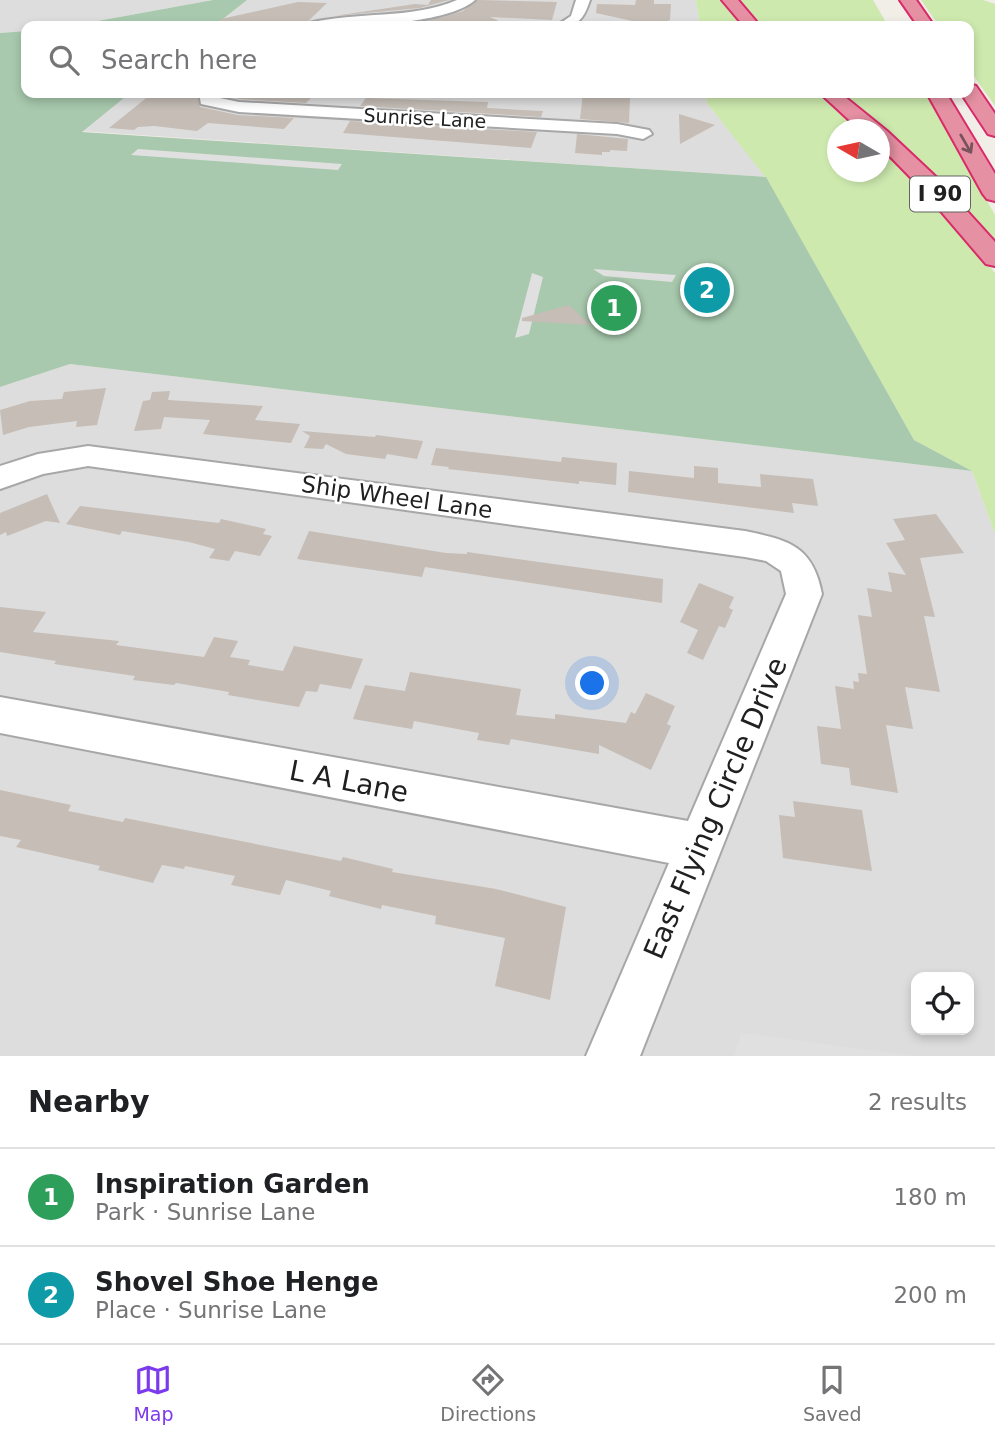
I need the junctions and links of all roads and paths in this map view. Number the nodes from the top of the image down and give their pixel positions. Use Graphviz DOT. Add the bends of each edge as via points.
graph roads {
  1 [pos="468,0"];
  2 [pos="583,0"];
  3 [pos="730,0"];
  4 [pos="908,0"];
  5 [pos="302,14"];
  6 [pos="310,21"];
  7 [pos="365,21"];
  8 [pos="571,21"];
  9 [pos="748,21"];
  10 [pos="923,21"];
  11 [pos="210,98"];
  12 [pos="339,98"];
  13 [pos="835,98"];
  14 [pos="939,98"];
  15 [pos="974,98"];
  16 [pos="328,112"];
  17 [pos="860,119"];
  18 [pos="995,130"];
  19 [pos="643,134"];
  20 [pos="890,145"];
  21 [pos="995,194"];
  22 [pos="995,258"];
  23 [pos="0,478"];
  24 [pos="793,561"];
  25 [pos="0,715"];
  26 [pos="698,846"];
  27 [pos="613,1056"];
  1 -- 7 [label="street" via="423,15"];
  2 -- 8 [label="street"];
  3 -- 9 [label="highway"];
  4 -- 10 [label="highway"];
  5 -- 6 [label="street"];
  11 -- 16 [label="street, Sunrise Lane" via="239,107"];
  12 -- 16 [label="street"];
  13 -- 17 [label="highway"];
  14 -- 21 [label="highway, I 90, one-way"];
  15 -- 18 [label="highway"];
  16 -- 19 [label="street, Sunrise Lane"];
  20 -- 22 [label="highway, I 90"];
  23 -- 24 [label="street, Ship Wheel Lane" via="38,464 88,456 745,544 771,549"];
  24 -- 26 [label="street, East Flying Circle Drive" via="802,572 804,594"];
  25 -- 26 [label="street, L A Lane"];
  26 -- 27 [label="street, East Flying Circle Drive"];
}
